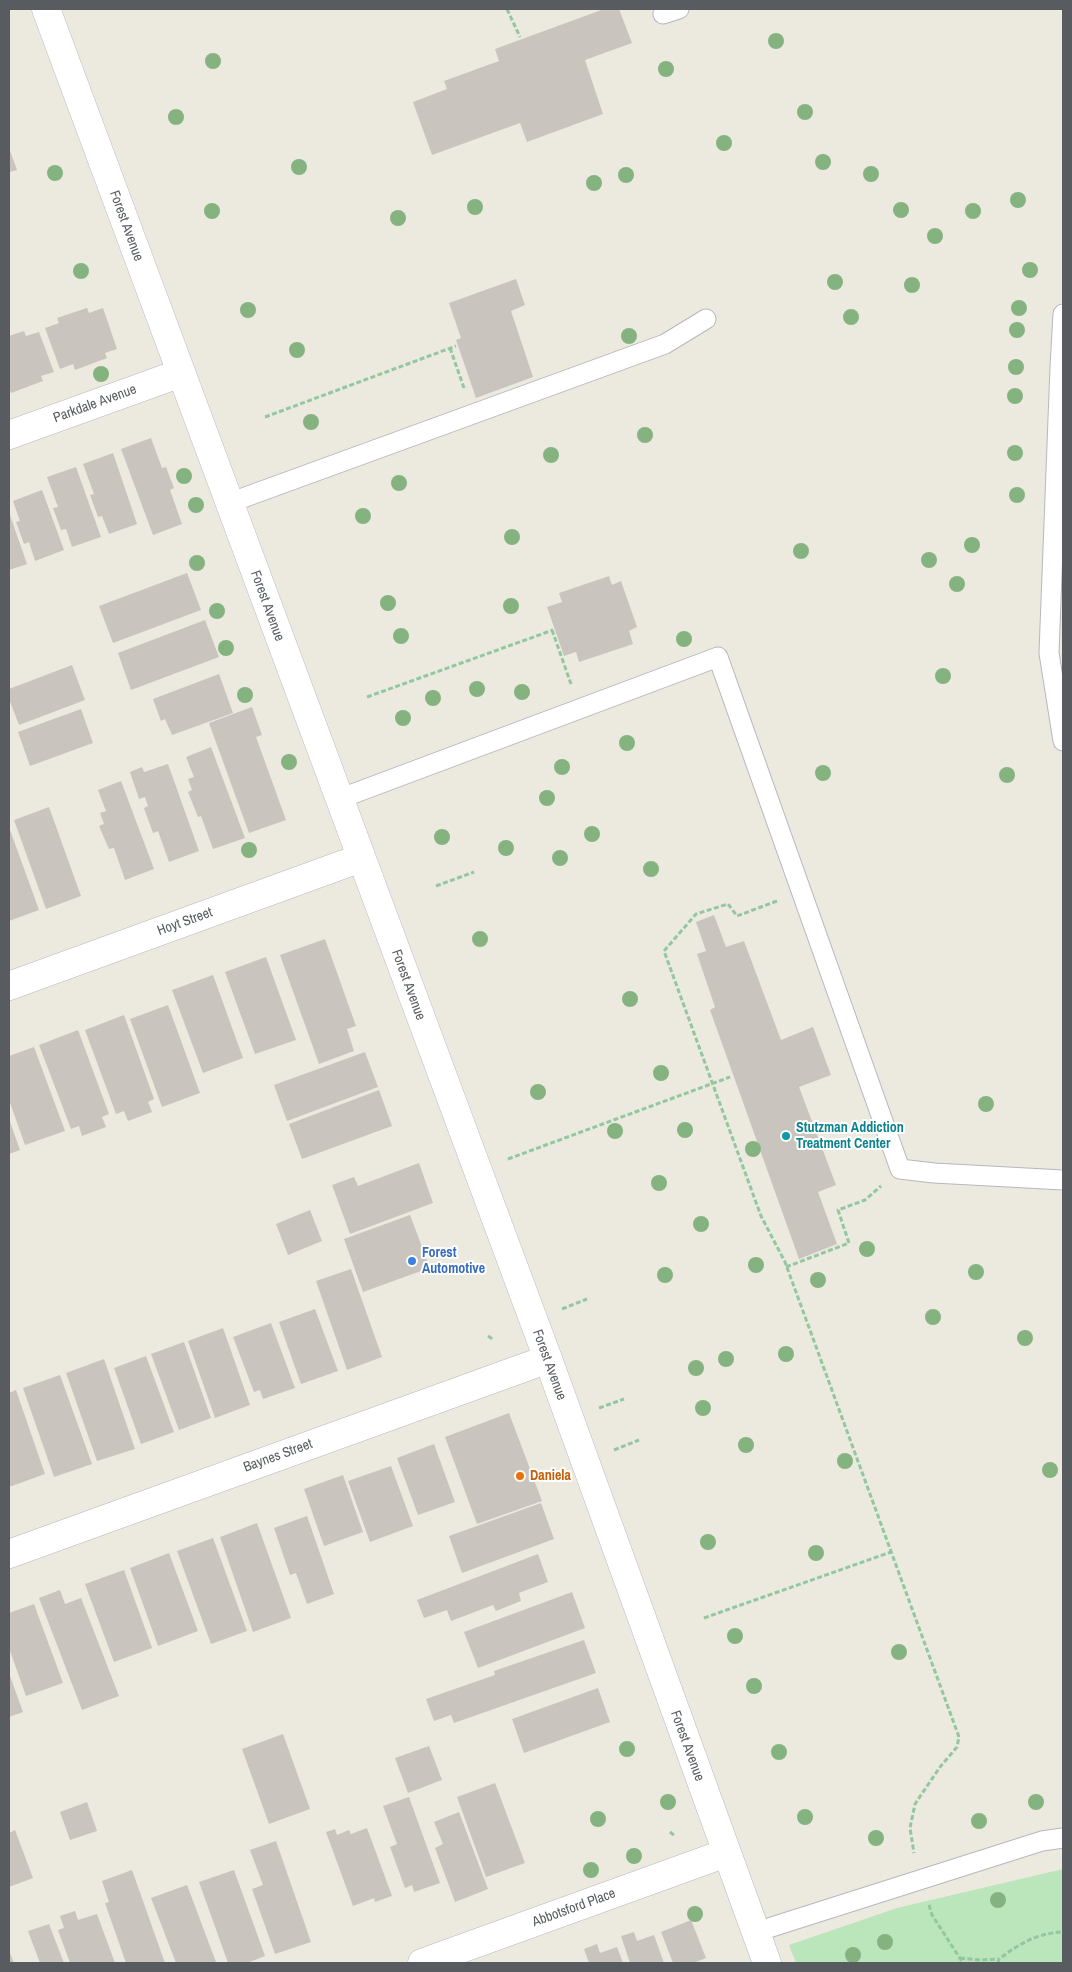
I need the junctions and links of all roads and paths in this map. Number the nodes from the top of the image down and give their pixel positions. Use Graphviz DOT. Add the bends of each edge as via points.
graph roads {
  1 [pos="46,9"];
  2 [pos="507,9"];
  3 [pos="520,37"];
  4 [pos="1063,314"];
  5 [pos="706,318"];
  6 [pos="456,346"];
  7 [pos="450,348"];
  8 [pos="180,373"];
  9 [pos="464,389"];
  10 [pos="264,417"];
  11 [pos="9,435"];
  12 [pos="229,503"];
  13 [pos="574,692"];
  14 [pos="367,697"];
  15 [pos="1063,741"];
  16 [pos="339,798"];
  17 [pos="361,858"];
  18 [pos="474,872"];
  19 [pos="436,886"];
  20 [pos="782,899"];
  21 [pos="9,986"];
  22 [pos="730,1077"];
  23 [pos="712,1084"];
  24 [pos="505,1161"];
  25 [pos="1063,1180"];
  26 [pos="864,1200"];
  27 [pos="786,1267"];
  28 [pos="587,1299"];
  29 [pos="560,1310"];
  30 [pos="488,1336"];
  31 [pos="494,1340"];
  32 [pos="548,1359"];
  33 [pos="624,1399"];
  34 [pos="594,1410"];
  35 [pos="639,1440"];
  36 [pos="610,1451"];
  37 [pos="891,1552"];
  38 [pos="9,1554"];
  39 [pos="704,1618"];
  40 [pos="670,1832"];
  41 [pos="675,1836"];
  42 [pos="1063,1838"];
  43 [pos="726,1853"];
  44 [pos="915,1858"];
  45 [pos="928,1902"];
  46 [pos="756,1932"];
  47 [pos="1063,1932"];
  48 [pos="960,1958"];
  49 [pos="998,1961"];
  50 [pos="422,1963"];
  51 [pos="767,1963"];
  52 [pos="963,1963"];
  1 -- 8 [label="street, Forest Avenue"];
  2 -- 3 [label="path"];
  4 -- 15 [label="lane" via="1049,653"];
  5 -- 12 [label="lane" via="666,344"];
  6 -- 7 [label="path"];
  7 -- 9 [label="path"];
  7 -- 10 [label="path"];
  8 -- 11 [label="street, Parkdale Avenue"];
  8 -- 12 [label="street, Forest Avenue"];
  12 -- 16 [label="street, Forest Avenue"];
  13 -- 14 [label="path" via="553,630"];
  16 -- 17 [label="street, Forest Avenue"];
  16 -- 25 [label="lane" via="718,657 900,1169"];
  17 -- 21 [label="street, Hoyt Street"];
  17 -- 32 [label="street, Forest Avenue"];
  18 -- 19 [label="path"];
  20 -- 23 [label="path" via="737,916 728,904 696,914 664,951"];
  22 -- 23 [label="path"];
  23 -- 24 [label="path"];
  23 -- 27 [label="path" via="761,1216"];
  26 -- 27 [label="path" via="838,1210 849,1243"];
  27 -- 37 [label="path"];
  28 -- 29 [label="path"];
  30 -- 31 [label="path"];
  32 -- 38 [label="street, Baynes Street"];
  32 -- 43 [label="street, Forest Avenue"];
  33 -- 34 [label="path"];
  35 -- 36 [label="path"];
  37 -- 39 [label="path"];
  37 -- 44 [label="path" via="959,1737 957,1747 915,1804 910,1828"];
  40 -- 41 [label="path"];
  42 -- 46 [label="lane" via="1042,1841"];
  43 -- 46 [label="street, Forest Avenue"];
  43 -- 50 [label="street, Abbotsford Place"];
  45 -- 48 [label="path" via="932,1915"];
  46 -- 51 [label="street, Forest Avenue"];
  47 -- 49 [label="path" via="1019,1943"];
  48 -- 49 [label="path"];
  48 -- 52 [label="path"];
}
